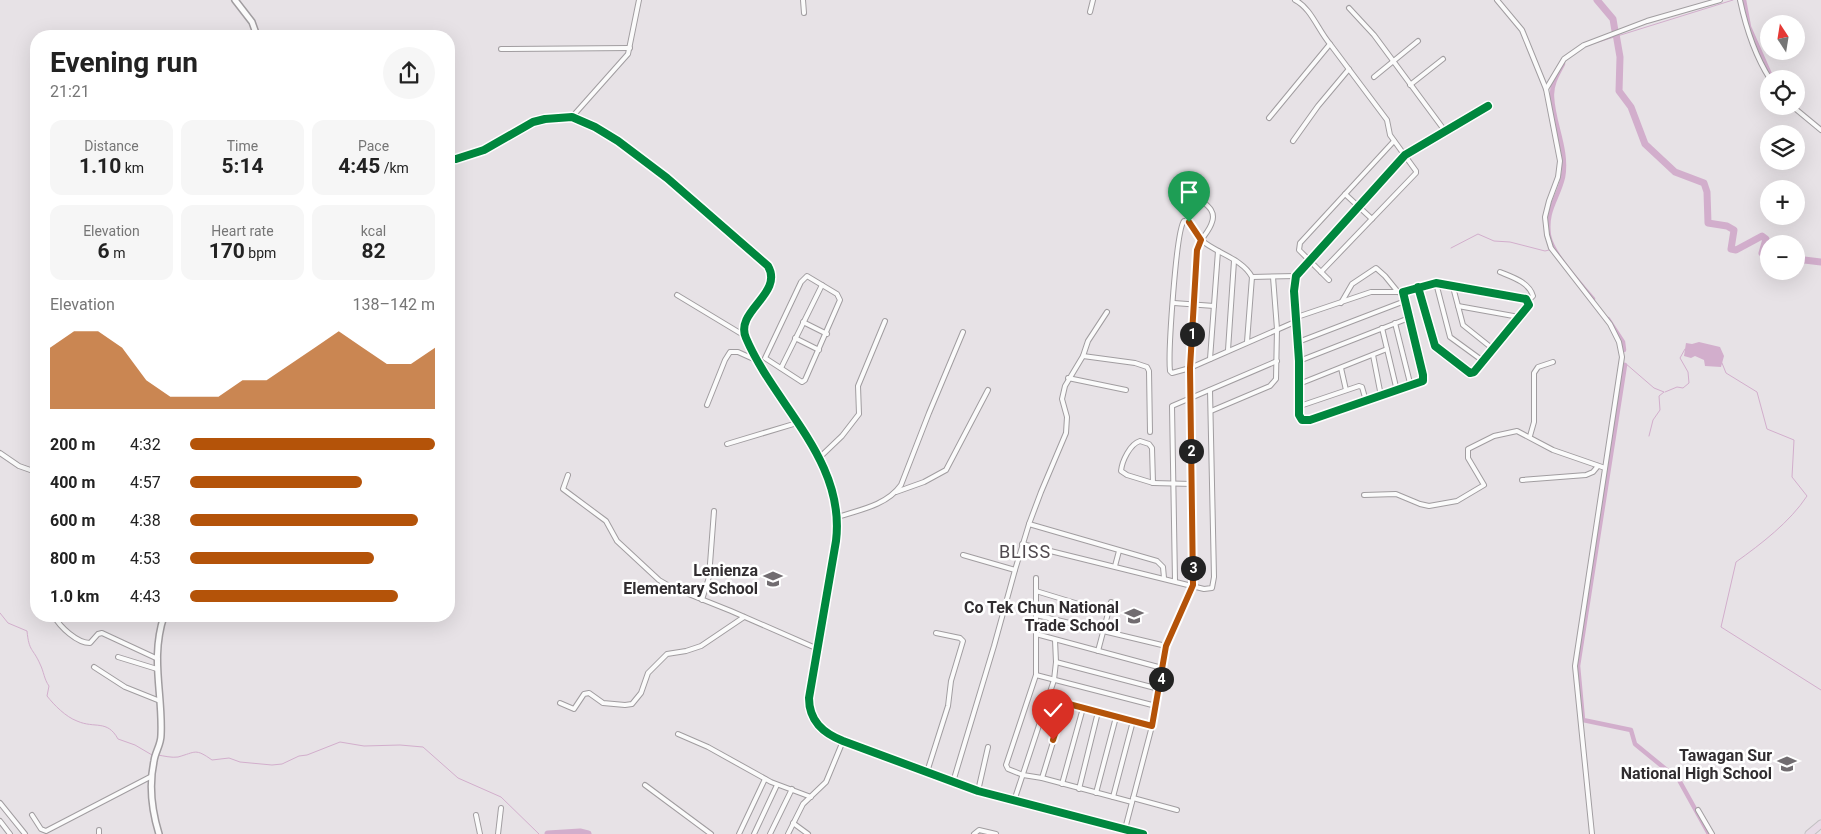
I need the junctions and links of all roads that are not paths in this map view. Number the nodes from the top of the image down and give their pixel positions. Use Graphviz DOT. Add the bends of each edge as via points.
graph roads {
  1 [pos="235,0"];
  2 [pos="640,0"];
  3 [pos="803,0"];
  4 [pos="1093,0"];
  5 [pos="1295,0"];
  6 [pos="1497,0"];
  7 [pos="1720,0"];
  8 [pos="1740,0"];
  9 [pos="1349,8"];
  10 [pos="1090,12"];
  11 [pos="804,13"];
  12 [pos="255,30"];
  13 [pos="1418,41"];
  14 [pos="1330,44"];
  15 [pos="630,48"];
  16 [pos="501,49"];
  17 [pos="1443,59"];
  18 [pos="1394,62"];
  19 [pos="1349,69"];
  20 [pos="1764,70"];
  21 [pos="1374,77"];
  22 [pos="1410,85"];
  23 [pos="1546,89"];
  24 [pos="1488,106"];
  25 [pos="1803,115"];
  26 [pos="572,117"];
  27 [pos="1269,118"];
  28 [pos="1821,130"];
  29 [pos="1445,132"];
  30 [pos="1293,141"];
  31 [pos="1394,141"];
  32 [pos="1405,156"];
  33 [pos="455,159"];
  34 [pos="1185,177"];
  35 [pos="1345,194"];
  36 [pos="1359,206"];
  37 [pos="1372,219"];
  38 [pos="1201,240"];
  39 [pos="1218,251"];
  40 [pos="1234,260"];
  41 [pos="1309,261"];
  42 [pos="1321,272"];
  43 [pos="1500,272"];
  44 [pos="1296,276"];
  45 [pos="1252,277"];
  46 [pos="1273,277"];
  47 [pos="1330,280"];
  48 [pos="1436,284"];
  49 [pos="822,285"];
  50 [pos="1452,287"];
  51 [pos="1418,288"];
  52 [pos="1400,292"];
  53 [pos="677,295"];
  54 [pos="1405,300"];
  55 [pos="1528,301"];
  56 [pos="1341,303"];
  57 [pos="1174,304"];
  58 [pos="1193,304"];
  59 [pos="1214,306"];
  60 [pos="1458,306"];
  61 [pos="1107,312"];
  62 [pos="1409,318"];
  63 [pos="1519,318"];
  64 [pos="1297,319"];
  65 [pos="885,321"];
  66 [pos="803,322"];
  67 [pos="1395,324"];
  68 [pos="1382,328"];
  69 [pos="1277,329"];
  70 [pos="963,332"];
  71 [pos="827,334"];
  72 [pos="745,336"];
  73 [pos="795,338"];
  74 [pos="1247,342"];
  75 [pos="1298,342"];
  76 [pos="1387,349"];
  77 [pos="1493,349"];
  78 [pos="819,350"];
  79 [pos="1228,350"];
  80 [pos="1372,355"];
  81 [pos="1083,356"];
  82 [pos="767,359"];
  83 [pos="1210,359"];
  84 [pos="1277,361"];
  85 [pos="1483,361"];
  86 [pos="1299,362"];
  87 [pos="1553,362"];
  88 [pos="760,364"];
  89 [pos="780,368"];
  90 [pos="1190,368"];
  91 [pos="1341,368"];
  92 [pos="1068,378"];
  93 [pos="1300,384"];
  94 [pos="1411,387"];
  95 [pos="988,390"];
  96 [pos="1126,390"];
  97 [pos="1210,390"];
  98 [pos="1346,390"];
  99 [pos="1397,391"];
  100 [pos="1190,396"];
  101 [pos="1381,396"];
  102 [pos="1366,401"];
  103 [pos="706,405"];
  104 [pos="1300,406"];
  105 [pos="1211,411"];
  106 [pos="797,423"];
  107 [pos="1150,432"];
  108 [pos="1530,436"];
  109 [pos="727,444"];
  110 [pos="0,453"];
  111 [pos="819,458"];
  112 [pos="1598,466"];
  113 [pos="1605,468"];
  114 [pos="30,470"];
  115 [pos="568,475"];
  116 [pos="1522,480"];
  117 [pos="1153,483"];
  118 [pos="1172,484"];
  119 [pos="1192,484"];
  120 [pos="896,492"];
  121 [pos="1364,495"];
  122 [pos="714,511"];
  123 [pos="837,516"];
  124 [pos="1029,524"];
  125 [pos="1022,544"];
  126 [pos="1119,551"];
  127 [pos="963,555"];
  128 [pos="1115,566"];
  129 [pos="1015,570"];
  130 [pos="1036,578"];
  131 [pos="1164,578"];
  132 [pos="1175,581"];
  133 [pos="1193,585"];
  134 [pos="1036,591"];
  135 [pos="702,600"];
  136 [pos="1111,602"];
  137 [pos="1108,613"];
  138 [pos="1036,615"];
  139 [pos="744,617"];
  140 [pos="60,622"];
  141 [pos="163,622"];
  142 [pos="1103,631"];
  143 [pos="936,633"];
  144 [pos="1036,634"];
  145 [pos="1055,640"];
  146 [pos="1166,646"];
  147 [pos="818,649"];
  148 [pos="1098,651"];
  149 [pos="118,657"];
  150 [pos="158,659"];
  151 [pos="1056,662"];
  152 [pos="94,667"];
  153 [pos="1162,668"];
  154 [pos="157,669"];
  155 [pos="1036,675"];
  156 [pos="1054,680"];
  157 [pos="1159,689"];
  158 [pos="1048,698"];
  159 [pos="160,701"];
  160 [pos="560,703"];
  161 [pos="1065,703"];
  162 [pos="1156,706"];
  163 [pos="1082,708"];
  164 [pos="1098,712"];
  165 [pos="1116,717"];
  166 [pos="1133,721"];
  167 [pos="1152,726"];
  168 [pos="678,734"];
  169 [pos="843,740"];
  170 [pos="988,747"];
  171 [pos="928,772"];
  172 [pos="1022,775"];
  173 [pos="152,776"];
  174 [pos="1042,778"];
  175 [pos="766,779"];
  176 [pos="953,782"];
  177 [pos="1062,784"];
  178 [pos="645,785"];
  179 [pos="777,785"];
  180 [pos="792,789"];
  181 [pos="1079,789"];
  182 [pos="978,791"];
  183 [pos="1096,793"];
  184 [pos="811,797"];
  185 [pos="1113,797"];
  186 [pos="1132,800"];
  187 [pos="1014,801"];
  188 [pos="0,803"];
  189 [pos="501,808"];
  190 [pos="1177,810"];
  191 [pos="1698,810"];
  192 [pos="32,815"];
  193 [pos="476,815"];
  194 [pos="0,821"];
  195 [pos="793,823"];
  196 [pos="1821,824"];
  197 [pos="1125,829"];
  198 [pos="46,831"];
  199 [pos="10,834"];
  200 [pos="25,834"];
  201 [pos="41,834"];
  202 [pos="158,834"];
  203 [pos="480,834"];
  204 [pos="498,834"];
  205 [pos="712,834"];
  206 [pos="739,834"];
  207 [pos="754,834"];
  208 [pos="770,834"];
  209 [pos="788,834"];
  210 [pos="808,834"];
  211 [pos="974,834"];
  212 [pos="996,834"];
  213 [pos="1143,834"];
  214 [pos="1592,834"];
  215 [pos="1712,834"];
  216 [pos="1809,834"];
  1 -- 12 [label="street"];
  2 -- 15 [label="street"];
  3 -- 11 [label="street"];
  4 -- 10 [label="street"];
  5 -- 14 [label="street" via="1304,5"];
  6 -- 23 [label="street" via="1522,30"];
  7 -- 23 [label="street" via="1647,20 1584,45 1564,60"];
  8 -- 20 [label="street"];
  9 -- 18 [label="street"];
  13 -- 18 [label="street"];
  14 -- 19 [label="street"];
  14 -- 27 [label="street"];
  15 -- 16 [label="street"];
  15 -- 26 [label="street"];
  17 -- 22 [label="street"];
  18 -- 21 [label="street"];
  18 -- 22 [label="street"];
  19 -- 30 [label="street"];
  19 -- 31 [label="street" via="1387,120 1388,132"];
  22 -- 29 [label="street"];
  23 -- 113 [label="street" via="1560,168 1545,217 1547,236 1551,248 1610,324 1622,357"];
  24 -- 29 [label="street"];
  25 -- 28 [label="street"];
  26 -- 33 [label="street" via="533,122 484,150"];
  26 -- 72 [label="street" via="625,146 768,266 771,283 748,316"];
  29 -- 32 [label="street"];
  31 -- 32 [label="street"];
  31 -- 35 [label="street"];
  32 -- 36 [label="street"];
  32 -- 37 [label="street" via="1417,173"];
  34 -- 38 [label="street" via="1194,193 1212,210 1212,222"];
  35 -- 36 [label="street"];
  35 -- 41 [label="street" via="1300,243 1299,250"];
  36 -- 37 [label="street"];
  36 -- 41 [label="street"];
  37 -- 42 [label="street"];
  38 -- 39 [label="street"];
  38 -- 57 [label="street" via="1189,222 1182,222"];
  38 -- 58 [label="street" via="1197,250"];
  39 -- 40 [label="street"];
  39 -- 59 [label="street"];
  40 -- 45 [label="street"];
  40 -- 79 [label="street"];
  41 -- 42 [label="street"];
  41 -- 44 [label="street"];
  42 -- 47 [label="street"];
  43 -- 55 [label="street" via="1514,276 1531,292 1533,296"];
  44 -- 46 [label="street"];
  44 -- 64 [label="street"];
  45 -- 46 [label="street"];
  45 -- 74 [label="street"];
  46 -- 69 [label="street"];
  48 -- 50 [label="street"];
  48 -- 51 [label="street"];
  48 -- 85 [label="street" via="1450,337"];
  49 -- 66 [label="street"];
  49 -- 71 [label="street" via="837,294 840,300"];
  49 -- 82 [label="street" via="809,276 803,279"];
  50 -- 55 [label="street"];
  50 -- 60 [label="street"];
  51 -- 52 [label="street"];
  51 -- 85 [label="street" via="1436,347 1470,373"];
  52 -- 54 [label="street"];
  52 -- 56 [label="street" via="1371,292"];
  52 -- 56 [label="street" via="1376,268 1353,283"];
  53 -- 72 [label="street"];
  54 -- 62 [label="street"];
  54 -- 75 [label="street"];
  55 -- 63 [label="street" via="1529,305"];
  56 -- 64 [label="street"];
  57 -- 58 [label="street"];
  57 -- 90 [label="street" via="1170,371"];
  58 -- 59 [label="street"];
  58 -- 90 [label="street"];
  59 -- 83 [label="street"];
  60 -- 63 [label="street"];
  60 -- 77 [label="street" via="1465,327"];
  61 -- 81 [label="street" via="1088,341"];
  62 -- 67 [label="street"];
  62 -- 94 [label="street" via="1424,378"];
  63 -- 77 [label="street"];
  64 -- 69 [label="street"];
  64 -- 75 [label="street"];
  65 -- 111 [label="street" via="858,386 859,414"];
  66 -- 71 [label="street"];
  66 -- 73 [label="street"];
  67 -- 68 [label="street"];
  67 -- 94 [label="street"];
  68 -- 76 [label="street"];
  68 -- 86 [label="street"];
  69 -- 74 [label="street"];
  69 -- 84 [label="street"];
  70 -- 120 [label="street"];
  71 -- 78 [label="street"];
  72 -- 88 [label="street"];
  73 -- 78 [label="street"];
  73 -- 89 [label="street"];
  74 -- 79 [label="street"];
  75 -- 86 [label="street"];
  76 -- 80 [label="street"];
  76 -- 99 [label="street"];
  77 -- 85 [label="street"];
  78 -- 89 [label="street" via="804,382 799,382"];
  79 -- 83 [label="street"];
  80 -- 91 [label="street"];
  80 -- 101 [label="street"];
  81 -- 92 [label="street"];
  81 -- 107 [label="street" via="1147,367"];
  82 -- 88 [label="street"];
  82 -- 89 [label="street"];
  83 -- 90 [label="street"];
  84 -- 97 [label="street"];
  84 -- 105 [label="street" via="1274,383"];
  86 -- 93 [label="street"];
  87 -- 108 [label="street" via="1534,373 1534,422"];
  88 -- 103 [label="street" via="738,352 730,352"];
  88 -- 106 [label="street"];
  90 -- 100 [label="street"];
  91 -- 93 [label="street"];
  91 -- 98 [label="street"];
  92 -- 96 [label="street"];
  92 -- 124 [label="street" via="1062,393 1067,417 1066,432"];
  93 -- 104 [label="street"];
  94 -- 99 [label="street"];
  95 -- 120 [label="street" via="946,470"];
  97 -- 100 [label="street"];
  97 -- 105 [label="street"];
  98 -- 102 [label="street" via="1361,386"];
  98 -- 104 [label="street"];
  99 -- 101 [label="street"];
  100 -- 118 [label="street" via="1174,403 1171,409"];
  100 -- 119 [label="street"];
  101 -- 102 [label="street"];
  102 -- 104 [label="street" via="1305,421 1300,418"];
  105 -- 133 [label="street" via="1214,583 1208,589"];
  106 -- 109 [label="street"];
  106 -- 111 [label="street"];
  108 -- 112 [label="street" via="1548,448"];
  108 -- 121 [label="street" via="1517,431 1471,446 1467,455 1484,485 1457,501 1426,506 1400,495"];
  110 -- 114 [label="street"];
  111 -- 123 [label="street" via="831,483"];
  112 -- 113 [label="street"];
  112 -- 116 [label="street" via="1586,475"];
  113 -- 214 [label="street" via="1576,666"];
  115 -- 135 [label="street" via="563,489 606,521 613,536 648,572 671,587"];
  117 -- 117 [label="street" via="1152,448 1137,442 1130,449 1121,471"];
  117 -- 118 [label="street"];
  118 -- 119 [label="street"];
  118 -- 132 [label="street"];
  119 -- 133 [label="street"];
  120 -- 123 [label="street" via="872,506"];
  122 -- 135 [label="street" via="709,578"];
  123 -- 147 [label="street"];
  124 -- 125 [label="street"];
  124 -- 126 [label="street"];
  125 -- 128 [label="street"];
  125 -- 129 [label="street"];
  126 -- 128 [label="street"];
  126 -- 131 [label="street" via="1157,561 1163,567"];
  127 -- 129 [label="street"];
  128 -- 131 [label="street"];
  129 -- 176 [label="street"];
  130 -- 134 [label="street"];
  131 -- 132 [label="street"];
  132 -- 133 [label="street"];
  133 -- 146 [label="street"];
  134 -- 137 [label="street"];
  134 -- 138 [label="street"];
  135 -- 139 [label="street"];
  136 -- 137 [label="street"];
  137 -- 142 [label="street"];
  138 -- 142 [label="street"];
  138 -- 144 [label="street"];
  139 -- 147 [label="street"];
  139 -- 160 [label="street" via="701,646 667,654 648,673 641,693 632,704 603,703 589,693 584,694 574,708"];
  140 -- 150 [label="street" via="73,636 87,644 101,632"];
  141 -- 150 [label="street"];
  142 -- 146 [label="street"];
  142 -- 148 [label="street"];
  143 -- 171 [label="street" via="963,641"];
  144 -- 145 [label="street"];
  144 -- 155 [label="street"];
  145 -- 148 [label="street"];
  145 -- 151 [label="street"];
  146 -- 153 [label="street"];
  147 -- 169 [label="street" via="809,698 811,714 823,730"];
  148 -- 153 [label="street"];
  149 -- 154 [label="street"];
  150 -- 154 [label="street"];
  151 -- 156 [label="street"];
  151 -- 157 [label="street"];
  152 -- 159 [label="street" via="125,687"];
  153 -- 157 [label="street"];
  154 -- 159 [label="street"];
  155 -- 156 [label="street"];
  155 -- 172 [label="street" via="1006,765 1010,771"];
  156 -- 158 [label="street"];
  156 -- 162 [label="street"];
  157 -- 162 [label="street"];
  158 -- 161 [label="street"];
  158 -- 172 [label="street"];
  159 -- 173 [label="street" via="161,740"];
  161 -- 163 [label="street"];
  161 -- 174 [label="street"];
  162 -- 167 [label="street"];
  163 -- 164 [label="street"];
  163 -- 177 [label="street"];
  164 -- 165 [label="street"];
  164 -- 181 [label="street"];
  165 -- 166 [label="street"];
  165 -- 183 [label="street"];
  166 -- 167 [label="street"];
  166 -- 185 [label="street"];
  167 -- 186 [label="street"];
  168 -- 175 [label="street"];
  169 -- 171 [label="street"];
  169 -- 184 [label="street" via="826,782"];
  170 -- 182 [label="street"];
  171 -- 176 [label="street"];
  172 -- 174 [label="street"];
  172 -- 187 [label="street"];
  173 -- 198 [label="street"];
  173 -- 202 [label="street"];
  174 -- 177 [label="street"];
  175 -- 179 [label="street"];
  175 -- 206 [label="street"];
  176 -- 182 [label="street"];
  177 -- 181 [label="street"];
  178 -- 205 [label="street"];
  179 -- 180 [label="street"];
  179 -- 207 [label="street"];
  180 -- 184 [label="street"];
  180 -- 208 [label="street"];
  181 -- 183 [label="street"];
  182 -- 187 [label="street"];
  183 -- 185 [label="street"];
  184 -- 195 [label="street" via="803,804"];
  185 -- 186 [label="street"];
  186 -- 190 [label="street"];
  186 -- 197 [label="street"];
  187 -- 197 [label="street"];
  188 -- 200 [label="street"];
  189 -- 204 [label="street"];
  191 -- 215 [label="street"];
  192 -- 198 [label="street"];
  193 -- 203 [label="street"];
  194 -- 199 [label="street"];
  195 -- 209 [label="street"];
  195 -- 210 [label="street"];
  196 -- 216 [label="highway"];
  197 -- 213 [label="street"];
  198 -- 201 [label="street"];
  211 -- 212 [label="street" via="979,830"];
}
